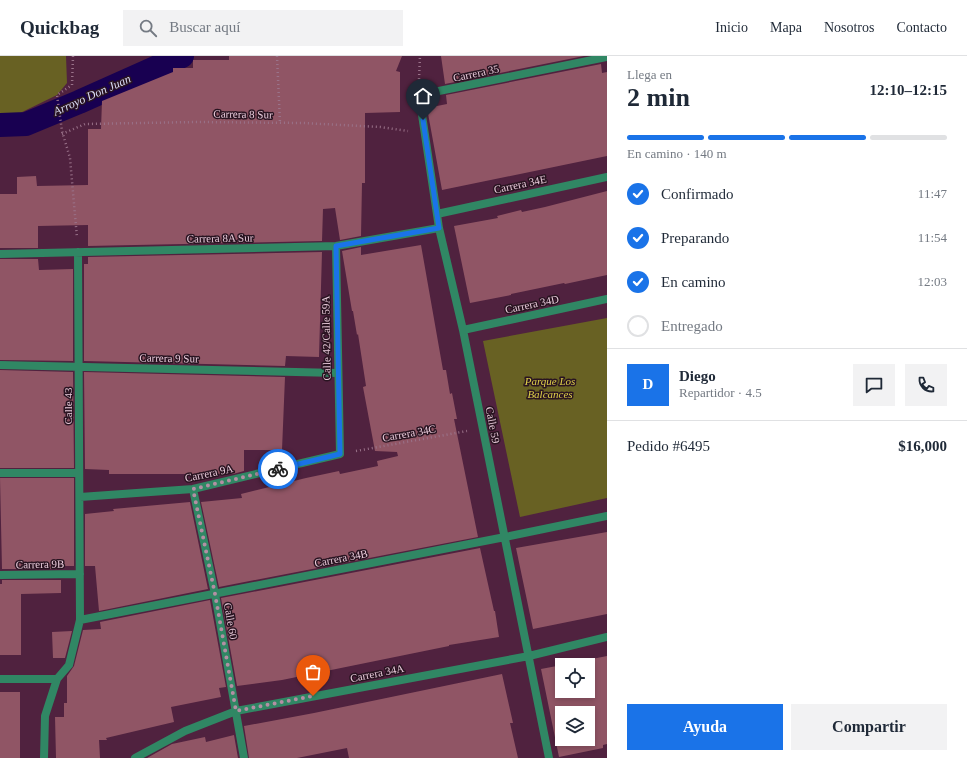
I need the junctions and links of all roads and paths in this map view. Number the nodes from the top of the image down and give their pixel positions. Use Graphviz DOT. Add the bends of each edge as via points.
graph roads {
  1 [pos="73,56"];
  2 [pos="277,56"];
  3 [pos="420,56"];
  4 [pos="607,57"];
  5 [pos="419,95"];
  6 [pos="280,123"];
  7 [pos="62,132"];
  8 [pos="425,133"];
  9 [pos="607,177"];
  10 [pos="437,214"];
  11 [pos="439,228"];
  12 [pos="336,246"];
  13 [pos="78,252"];
  14 [pos="0,254"];
  15 [pos="607,300"];
  16 [pos="462,330"];
  17 [pos="0,366"];
  18 [pos="79,367"];
  19 [pos="337,373"];
  20 [pos="482,428"];
  21 [pos="340,454"];
  22 [pos="0,473"];
  23 [pos="79,473"];
  24 [pos="193,489"];
  25 [pos="80,497"];
  26 [pos="607,516"];
  27 [pos="505,538"];
  28 [pos="80,574"];
  29 [pos="0,575"];
  30 [pos="215,594"];
  31 [pos="80,620"];
  32 [pos="607,637"];
  33 [pos="529,656"];
  34 [pos="0,679"];
  35 [pos="57,679"];
  36 [pos="236,711"];
  37 [pos="44,758"];
  38 [pos="135,758"];
  39 [pos="244,758"];
  40 [pos="549,758"];
  1 -- 7 [label="path" via="72,85 57,95"];
  2 -- 6 [label="path"];
  3 -- 5 [label="path"];
  4 -- 5 [label="street, Carrera 35"];
  5 -- 8 [label="street, Calle 59"];
  6 -- 7 [label="path, Carrera 8 Sur" via="84,124"];
  6 -- 8 [label="path, Carrera 8 Sur" via="380,127"];
  7 -- 13 [label="path" via="70,158"];
  8 -- 10 [label="street, Calle 59"];
  9 -- 10 [label="street, Carrera 34E"];
  10 -- 11 [label="street, Calle 59"];
  11 -- 12 [label="street, Carrera 8A Sur"];
  11 -- 16 [label="street, Calle 59"];
  12 -- 13 [label="street, Carrera 8A Sur"];
  12 -- 19 [label="street, Calle 42/Calle 59A"];
  13 -- 14 [label="street, Carrera 8A Sur"];
  13 -- 18 [label="street, Calle 43"];
  15 -- 16 [label="street, Carrera 34D"];
  16 -- 20 [label="street, Calle 59"];
  17 -- 18 [label="street, Carrera 9 Sur"];
  18 -- 19 [label="street, Carrera 9 Sur"];
  18 -- 23 [label="street, Calle 43"];
  19 -- 21 [label="street, Calle 42/Calle 59A"];
  20 -- 21 [label="path, Carrera 34C"];
  20 -- 27 [label="street, Calle 59"];
  21 -- 24 [label="street, Carrera 9A"];
  22 -- 23 [label="street"];
  23 -- 25 [label="street, Calle 43"];
  24 -- 25 [label="street, Carrera 9A"];
  24 -- 30 [label="street, Calle 60"];
  25 -- 28 [label="street, Calle 43"];
  26 -- 27 [label="street, Carrera 34B"];
  27 -- 30 [label="street, Carrera 34B"];
  27 -- 33 [label="street, Calle 59"];
  28 -- 29 [label="street, Carrera 9B"];
  28 -- 31 [label="street, Calle 43"];
  30 -- 31 [label="street, Carrera 34B"];
  30 -- 36 [label="street, Calle 60"];
  31 -- 35 [label="street, Calle 43" via="69,665"];
  32 -- 33 [label="street, Carrera 34A"];
  33 -- 36 [label="street, Carrera 34A"];
  33 -- 40 [label="street, Calle 59"];
  34 -- 35 [label="street"];
  35 -- 37 [label="street, Calle 43" via="45,716"];
  36 -- 38 [label="street, Carrera 34A" via="186,731"];
  36 -- 39 [label="street, Calle 60"];
}
